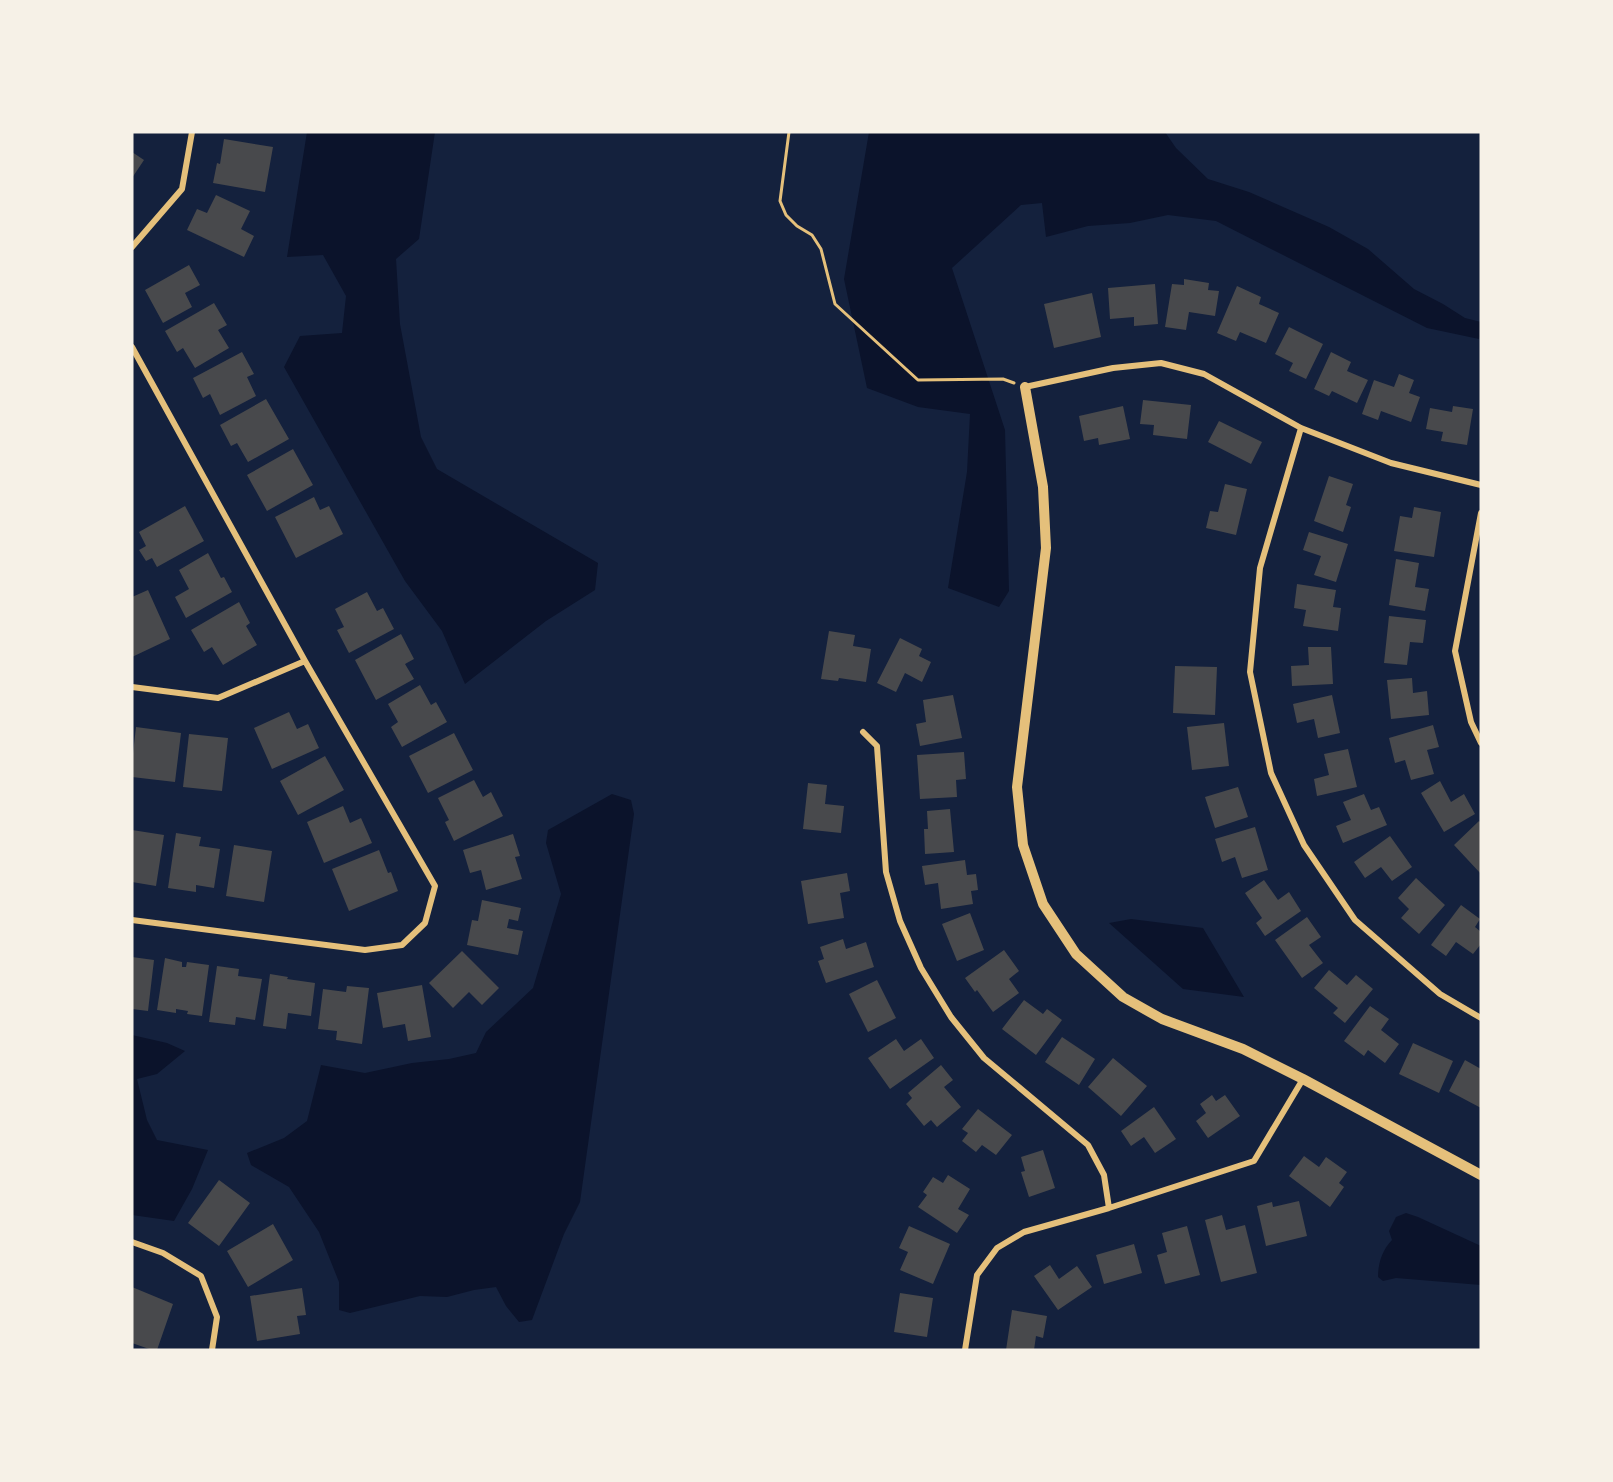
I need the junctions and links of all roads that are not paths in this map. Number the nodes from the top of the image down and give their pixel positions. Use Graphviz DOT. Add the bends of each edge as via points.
graph roads {
  1 [pos="192,132"];
  2 [pos="132,248"];
  3 [pos="132,348"];
  4 [pos="1025,387"];
  5 [pos="1301,428"];
  6 [pos="1481,485"];
  7 [pos="1481,513"];
  8 [pos="305,661"];
  9 [pos="132,687"];
  10 [pos="863,732"];
  11 [pos="1481,743"];
  12 [pos="132,920"];
  13 [pos="1481,1018"];
  14 [pos="1303,1079"];
  15 [pos="1481,1175"];
  16 [pos="1110,1208"];
  17 [pos="132,1242"];
  18 [pos="212,1350"];
  19 [pos="965,1350"];
  1 -- 2 [label="street" via="182,189"];
  3 -- 8 [label="street"];
  4 -- 5 [label="street" via="1113,368 1161,363 1204,374"];
  4 -- 14 [label="street" via="1043,487 1046,548 1017,787 1023,845 1043,904 1076,954 1123,997 1162,1019 1243,1049"];
  5 -- 6 [label="street" via="1391,463"];
  5 -- 13 [label="street" via="1260,568 1250,672 1271,773 1304,845 1355,920 1440,994"];
  7 -- 11 [label="street" via="1455,651 1471,722"];
  8 -- 9 [label="street" via="218,698"];
  8 -- 12 [label="street" via="435,886 425,923 402,945 365,950"];
  10 -- 16 [label="street" via="877,746 886,872 900,921 921,968 951,1017 984,1058 1088,1145 1104,1175"];
  14 -- 15 [label="street"];
  14 -- 16 [label="street" via="1254,1161"];
  16 -- 19 [label="street" via="1024,1232 997,1248 977,1275"];
  17 -- 18 [label="street" via="163,1252 201,1276 217,1317"];
}
